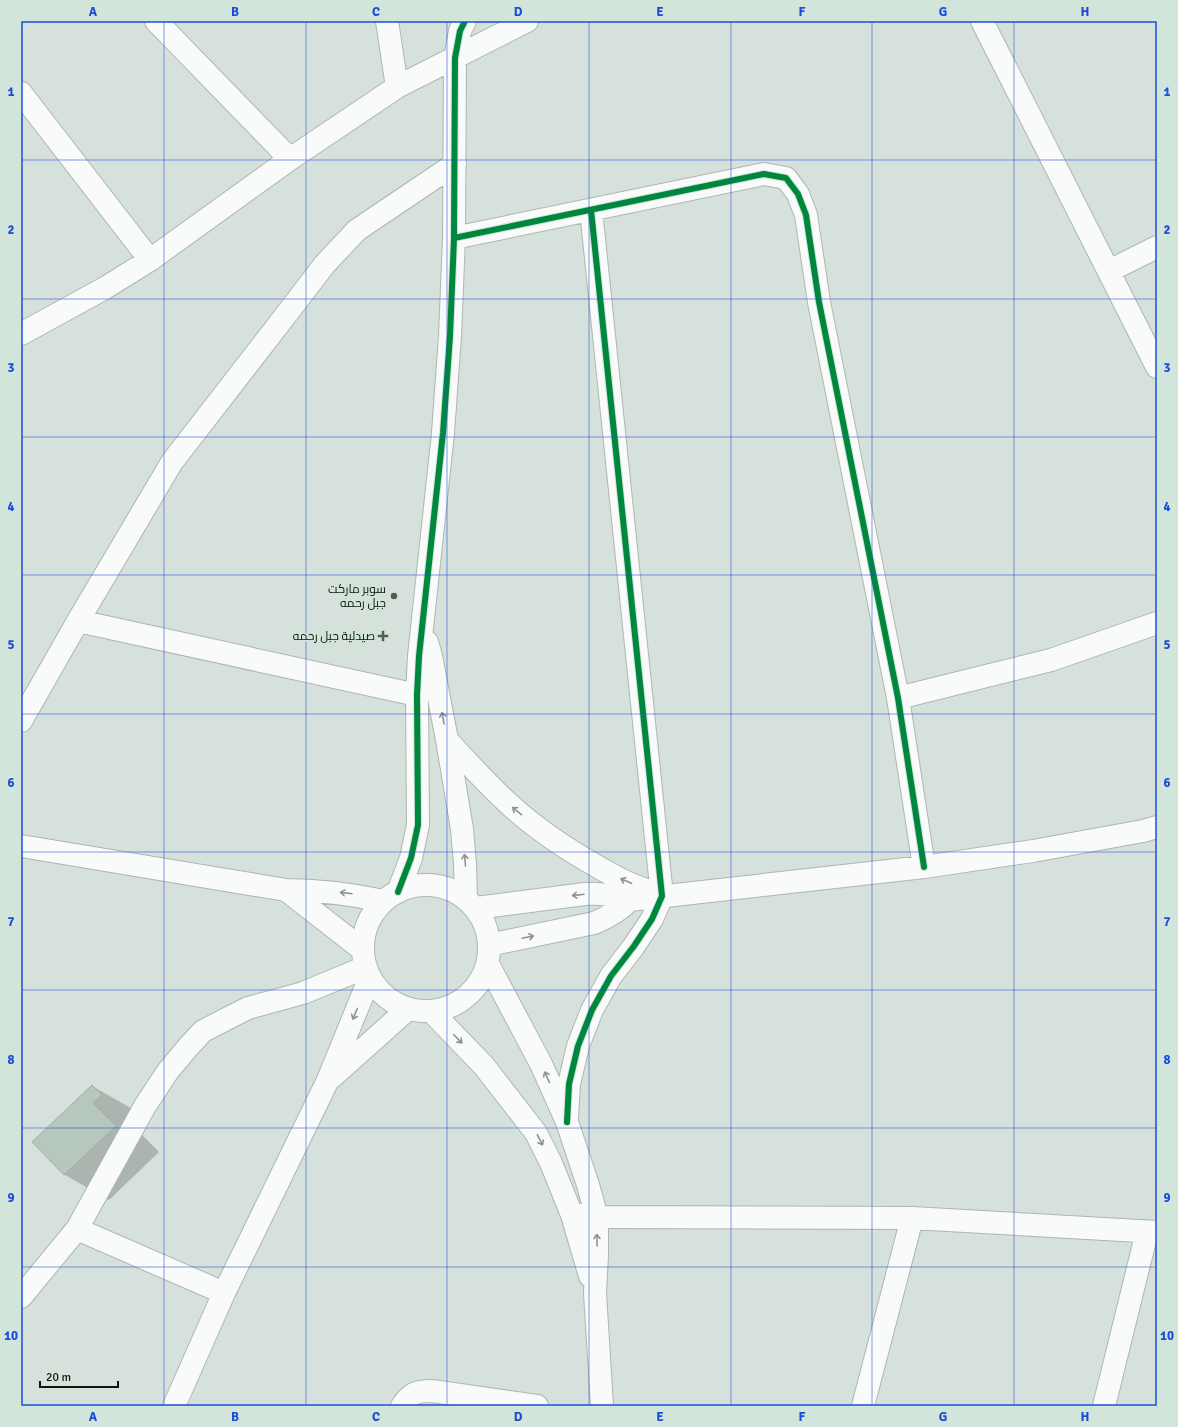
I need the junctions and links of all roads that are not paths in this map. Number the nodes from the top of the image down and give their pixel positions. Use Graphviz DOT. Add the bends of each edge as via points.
graph roads {
  1 [pos="156,21"];
  2 [pos="387,21"];
  3 [pos="465,21"];
  4 [pos="527,21"];
  5 [pos="982,21"];
  6 [pos="455,58"];
  7 [pos="397,87"];
  8 [pos="21,93"];
  9 [pos="290,159"];
  10 [pos="455,164"];
  11 [pos="591,210"];
  12 [pos="454,238"];
  13 [pos="1157,248"];
  14 [pos="150,260"];
  15 [pos="1109,271"];
  16 [pos="21,334"];
  17 [pos="1157,367"];
  18 [pos="78,621"];
  19 [pos="1157,623"];
  20 [pos="423,626"];
  21 [pos="417,695"];
  22 [pos="898,698"];
  23 [pos="21,721"];
  24 [pos="447,740"];
  25 [pos="1157,827"];
  26 [pos="21,846"];
  27 [pos="924,867"];
  28 [pos="286,890"];
  29 [pos="662,896"];
  30 [pos="391,897"];
  31 [pos="630,900"];
  32 [pos="471,904"];
  33 [pos="488,955"];
  34 [pos="366,965"];
  35 [pos="408,1009"];
  36 [pos="431,1011"];
  37 [pos="328,1080"];
  38 [pos="567,1122"];
  39 [pos="572,1215"];
  40 [pos="597,1217"];
  41 [pos="912,1218"];
  42 [pos="77,1229"];
  43 [pos="1152,1232"];
  44 [pos="224,1293"];
  45 [pos="595,1293"];
  46 [pos="21,1297"];
  47 [pos="174,1406"];
  48 [pos="402,1406"];
  49 [pos="537,1406"];
  50 [pos="602,1406"];
  51 [pos="863,1406"];
  52 [pos="1104,1406"];
  1 -- 9 [label="street"];
  2 -- 7 [label="street"];
  3 -- 6 [label="street" via="460,31"];
  4 -- 6 [label="street"];
  5 -- 15 [label="street"];
  6 -- 7 [label="street"];
  6 -- 10 [label="street"];
  7 -- 9 [label="street"];
  8 -- 14 [label="street"];
  9 -- 14 [label="street"];
  10 -- 12 [label="street"];
  10 -- 18 [label="street" via="357,230 325,264 172,462"];
  11 -- 12 [label="street"];
  11 -- 22 [label="street" via="764,174 786,178 798,194 806,215 818,302"];
  11 -- 29 [label="street"];
  12 -- 20 [label="street" via="443,433"];
  13 -- 15 [label="street"];
  14 -- 16 [label="street"];
  15 -- 17 [label="street"];
  18 -- 21 [label="street"];
  18 -- 23 [label="street"];
  19 -- 22 [label="street" via="1051,660"];
  20 -- 21 [label="street"];
  24 -- 20 [label="street, one-way"];
  21 -- 30 [label="street" via="418,825 411,858"];
  22 -- 27 [label="street"];
  29 -- 24 [label="street, one-way" via="621,879 544,833 509,805"];
  32 -- 24 [label="street, one-way"];
  25 -- 27 [label="street" via="1034,852"];
  26 -- 28 [label="street"];
  27 -- 29 [label="street"];
  30 -- 28 [label="street, one-way" via="319,890"];
  28 -- 34 [label="street"];
  29 -- 31 [label="street"];
  29 -- 38 [label="street" via="652,918 610,976 592,1010 578,1046 569,1084"];
  30 -- 32 [label="street" via="415,886 434,886 451,890"];
  30 -- 34 [label="street" via="372,915 365,932"];
  31 -- 32 [label="street, one-way" via="600,893"];
  33 -- 31 [label="street, one-way" via="608,918"];
  32 -- 33 [label="street" via="486,926"];
  33 -- 36 [label="street" via="480,982 467,997 450,1007"];
  38 -- 33 [label="street, one-way"];
  34 -- 35 [label="street" via="380,991 393,1002"];
  34 -- 37 [label="street, one-way"];
  34 -- 42 [label="street" via="303,993 248,1008 204,1031 168,1071 145,1106"];
  35 -- 36 [label="street"];
  35 -- 37 [label="street"];
  36 -- 39 [label="street, one-way" via="484,1066 536,1133"];
  37 -- 44 [label="street"];
  38 -- 40 [label="street"];
  39 -- 40 [label="street"];
  39 -- 45 [label="street"];
  40 -- 41 [label="street"];
  45 -- 40 [label="street, one-way"];
  41 -- 43 [label="street"];
  41 -- 51 [label="street"];
  42 -- 44 [label="street"];
  42 -- 46 [label="street"];
  43 -- 52 [label="street"];
  44 -- 47 [label="street"];
  45 -- 50 [label="street"];
  48 -- 49 [label="street" via="413,1393 426,1391"];
}
